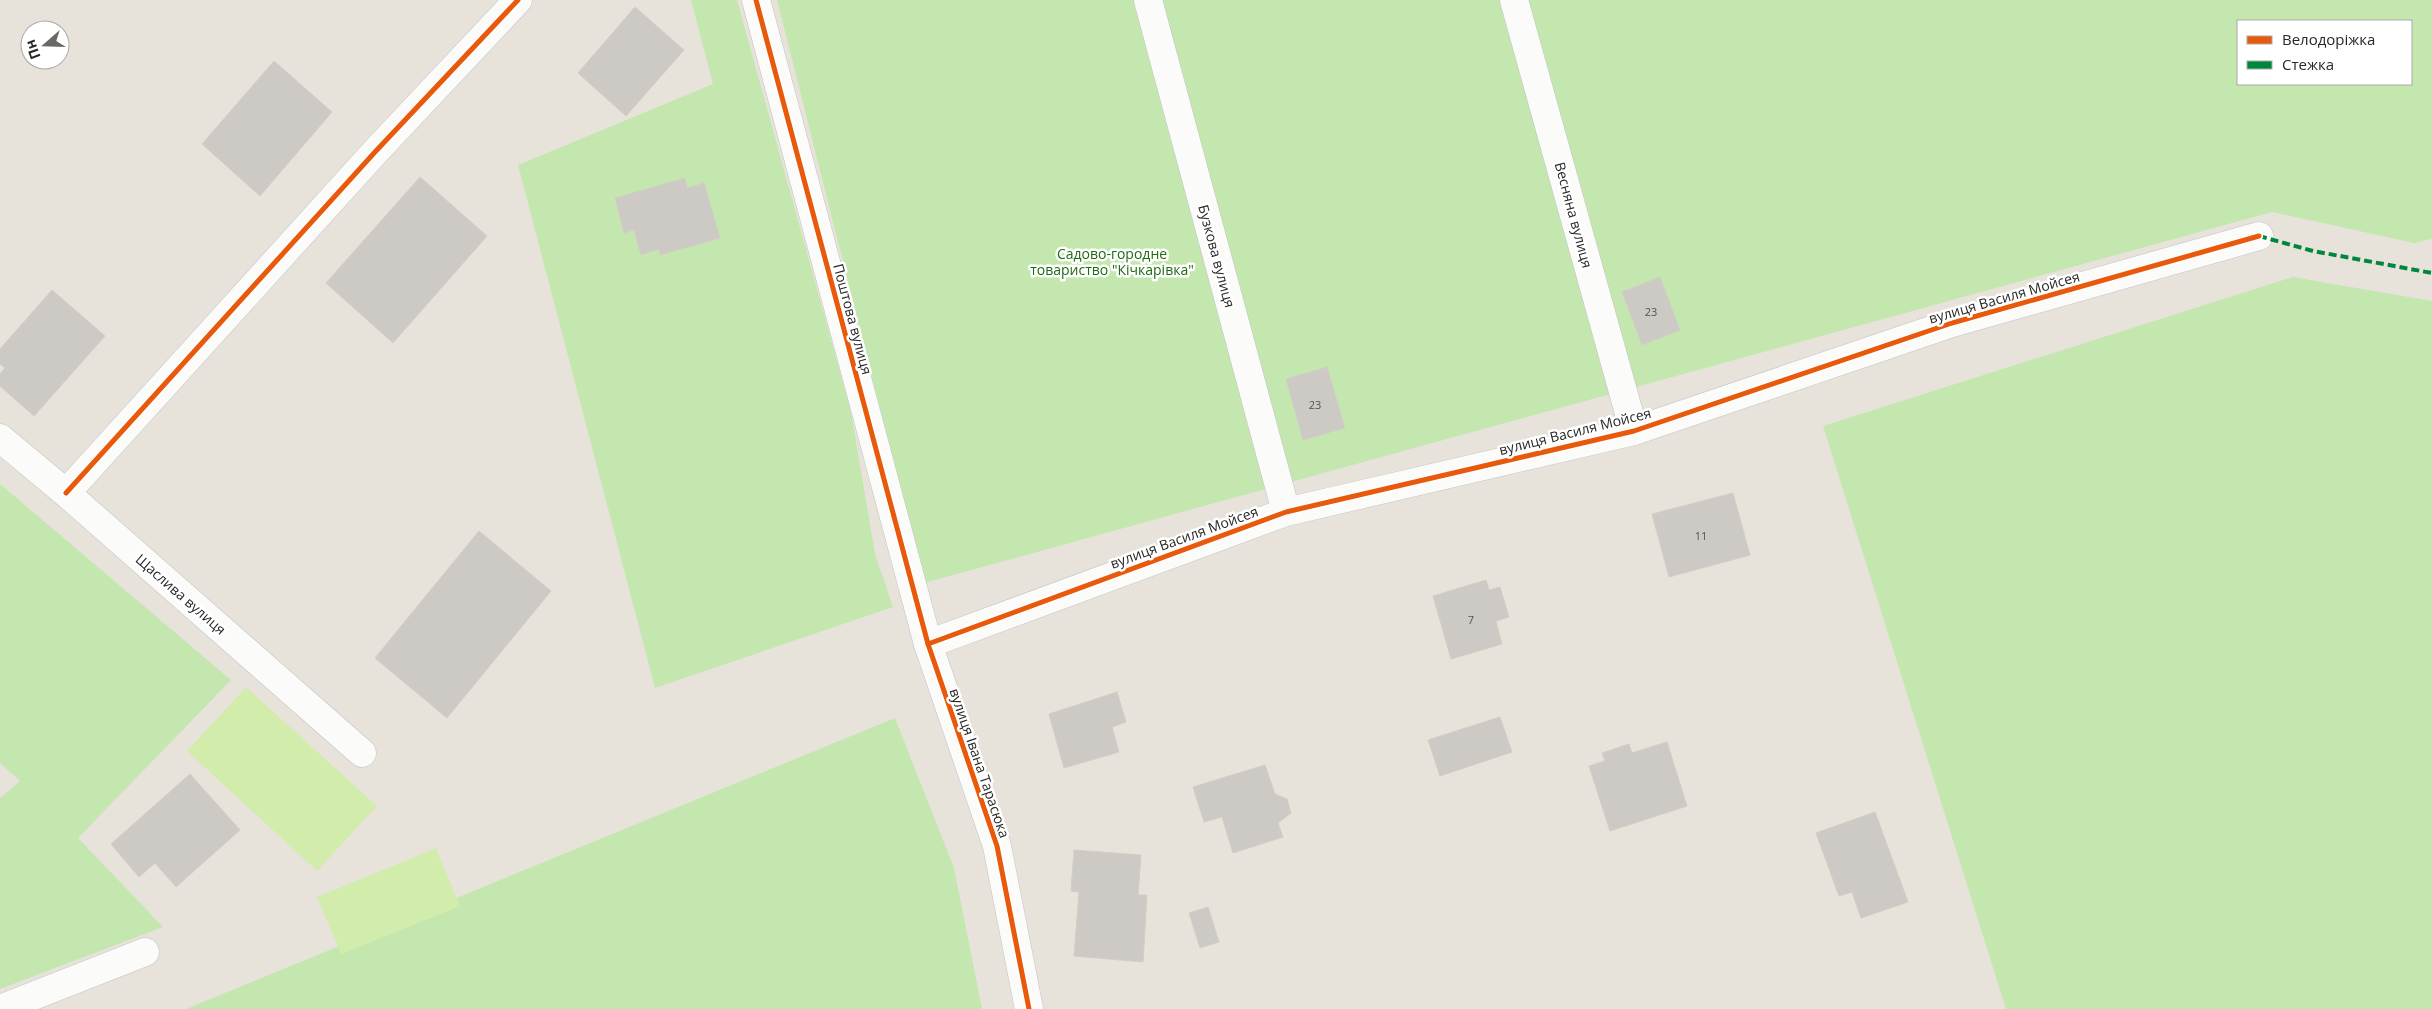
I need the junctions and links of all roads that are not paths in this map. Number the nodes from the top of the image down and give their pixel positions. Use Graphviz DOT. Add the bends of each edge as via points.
graph roads {
  1 [pos="518,0"];
  2 [pos="756,0"];
  3 [pos="1148,0"];
  4 [pos="1514,0"];
  5 [pos="2259,236"];
  6 [pos="1634,431"];
  7 [pos="0,438"];
  8 [pos="66,492"];
  9 [pos="1286,512"];
  10 [pos="928,644"];
  11 [pos="362,753"];
  12 [pos="145,952"];
  13 [pos="0,1009"];
  14 [pos="1029,1009"];
  1 -- 8 [label="street"];
  2 -- 10 [label="street, Поштова вулиця"];
  3 -- 9 [label="street, Бузкова вулиця"];
  4 -- 6 [label="street, Весняна вулиця"];
  5 -- 6 [label="street, вулиця Василя Мойсея" via="1952,323"];
  6 -- 9 [label="street, вулиця Василя Мойсея"];
  7 -- 8 [label="street, Щаслива вулиця"];
  8 -- 11 [label="street, Щаслива вулиця"];
  9 -- 10 [label="street, вулиця Василя Мойсея"];
  10 -- 14 [label="street, вулиця Івана Тарасюка" via="997,846"];
  12 -- 13 [label="street"];
}
